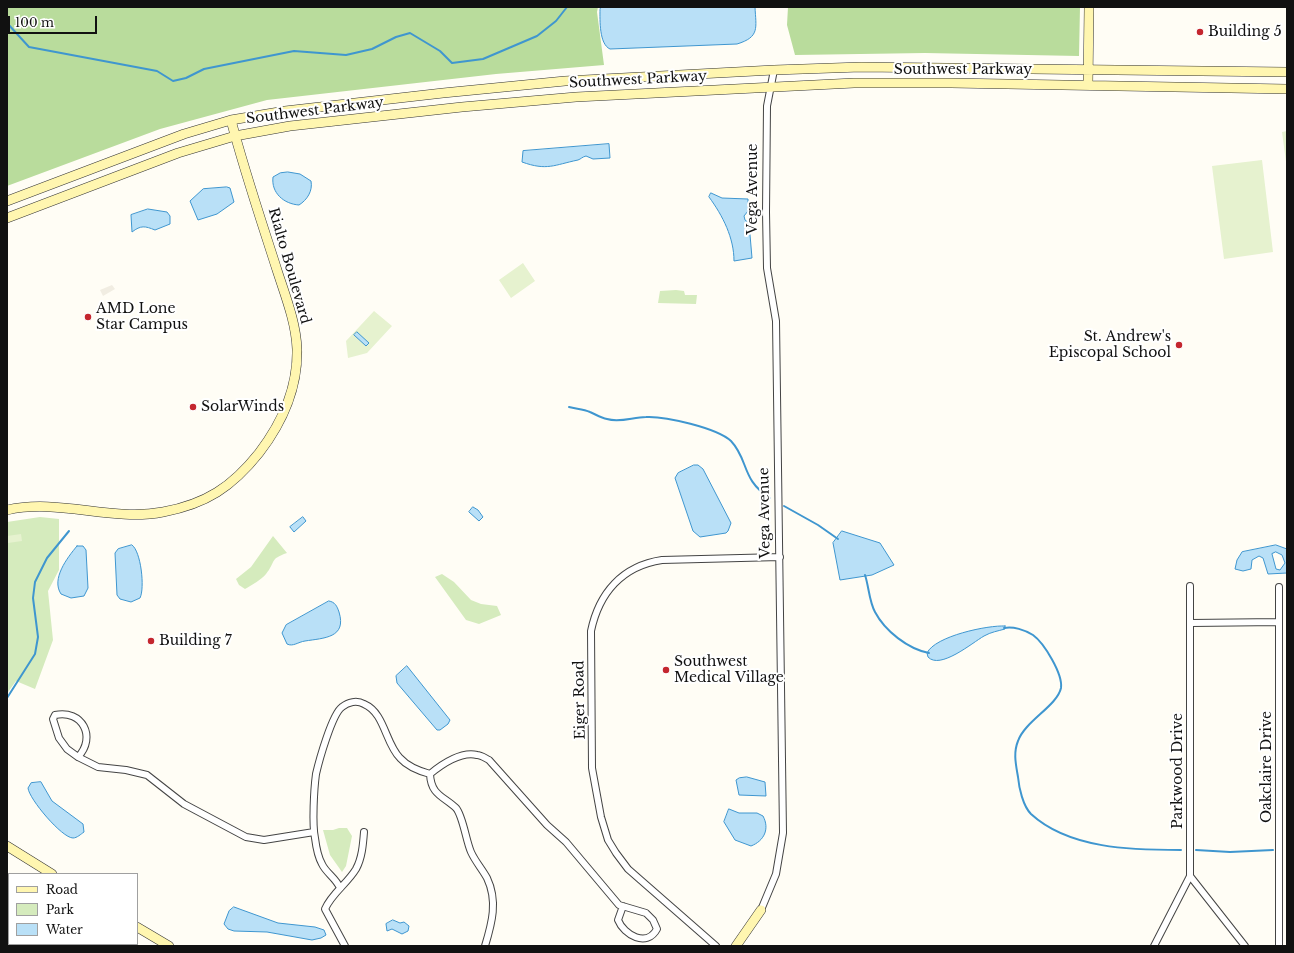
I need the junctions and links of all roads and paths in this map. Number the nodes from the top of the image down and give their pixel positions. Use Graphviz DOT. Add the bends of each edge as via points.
graph roads {
  1 [pos="1089,7"];
  2 [pos="774,70"];
  3 [pos="1088,70"];
  4 [pos="1246,72"];
  5 [pos="1287,72"];
  6 [pos="1088,85"];
  7 [pos="772,86"];
  8 [pos="1246,88"];
  9 [pos="1287,89"];
  10 [pos="231,120"];
  11 [pos="235,136"];
  12 [pos="33,191"];
  13 [pos="7,200"];
  14 [pos="39,206"];
  15 [pos="7,218"];
  16 [pos="7,510"];
  17 [pos="780,557"];
  18 [pos="1190,586"];
  19 [pos="1279,587"];
  20 [pos="1279,622"];
  21 [pos="1191,623"];
  22 [pos="78,757"];
  23 [pos="430,774"];
  24 [pos="314,832"];
  25 [pos="364,832"];
  26 [pos="7,846"];
  27 [pos="50,873"];
  28 [pos="1190,876"];
  29 [pos="340,888"];
  30 [pos="623,906"];
  31 [pos="762,910"];
  32 [pos="138,928"];
  33 [pos="169,946"];
  34 [pos="345,946"];
  35 [pos="485,946"];
  36 [pos="716,946"];
  37 [pos="736,946"];
  38 [pos="1154,946"];
  39 [pos="1245,946"];
  40 [pos="1279,946"];
  1 -- 3 [label="main road"];
  2 -- 3 [label="main road, Southwest Parkway" via="913,66"];
  2 -- 7 [label="street, Vega Avenue"];
  2 -- 10 [label="main road, Southwest Parkway" via="542,83 285,110"];
  3 -- 4 [label="main road, Southwest Parkway"];
  3 -- 6 [label="main road"];
  4 -- 5 [label="main road, Southwest Parkway"];
  4 -- 8 [label="main road"];
  6 -- 7 [label="main road, Southwest Parkway" via="943,83"];
  6 -- 8 [label="main road, Southwest Parkway"];
  7 -- 11 [label="main road, Southwest Parkway" via="498,104 290,126"];
  7 -- 17 [label="street, Vega Avenue" via="767,106 766,212 767,268 776,321"];
  8 -- 9 [label="main road, Southwest Parkway"];
  10 -- 11 [label="main road, Rialto Boulevard"];
  10 -- 12 [label="main road, Southwest Parkway" via="184,134"];
  11 -- 14 [label="main road, Southwest Parkway" via="178,153"];
  11 -- 16 [label="main road, Rialto Boulevard" via="291,315 297,349 289,400 275,432 233,482 215,494 184,507 137,516 35,506"];
  12 -- 13 [label="main road, Southwest Parkway"];
  12 -- 14 [label="main road"];
  14 -- 15 [label="main road, Southwest Parkway"];
  17 -- 31 [label="street, Vega Avenue" via="783,833 776,874"];
  17 -- 36 [label="street, Eiger Road" via="662,560 646,564 629,572 609,588 597,610 591,631 593,773 608,840 628,868"];
  18 -- 21 [label="street, Parkwood Drive"];
  19 -- 20 [label="street, Oakclaire Drive"];
  20 -- 21 [label="street"];
  20 -- 40 [label="street, Oakclaire Drive"];
  21 -- 28 [label="street, Parkwood Drive"];
  22 -- 22 [label="street" via="67,749 59,738 53,719 55,715 64,713 74,716 83,726 88,740 84,751"];
  22 -- 24 [label="street" via="98,768 147,775 184,804 246,837 264,840"];
  23 -- 24 [label="street" via="416,770 400,758 378,716 371,708 349,702 341,707 333,718 316,774"];
  23 -- 30 [label="street" via="443,763 460,757 476,754 489,760 547,825 566,842 619,905"];
  23 -- 35 [label="street" via="430,784 442,799 457,809 471,852 487,878 494,897 493,919"];
  24 -- 29 [label="street" via="322,865"];
  25 -- 29 [label="street" via="361,857 356,869"];
  26 -- 27 [label="main road"];
  28 -- 38 [label="street, Parkwood Drive"];
  28 -- 39 [label="street"];
  29 -- 34 [label="street" via="325,909"];
  30 -- 30 [label="street" via="646,913 657,929 654,934 646,938 632,936 621,928 618,920"];
  31 -- 37 [label="main road, Vega Avenue"];
  32 -- 33 [label="main road"];
}
